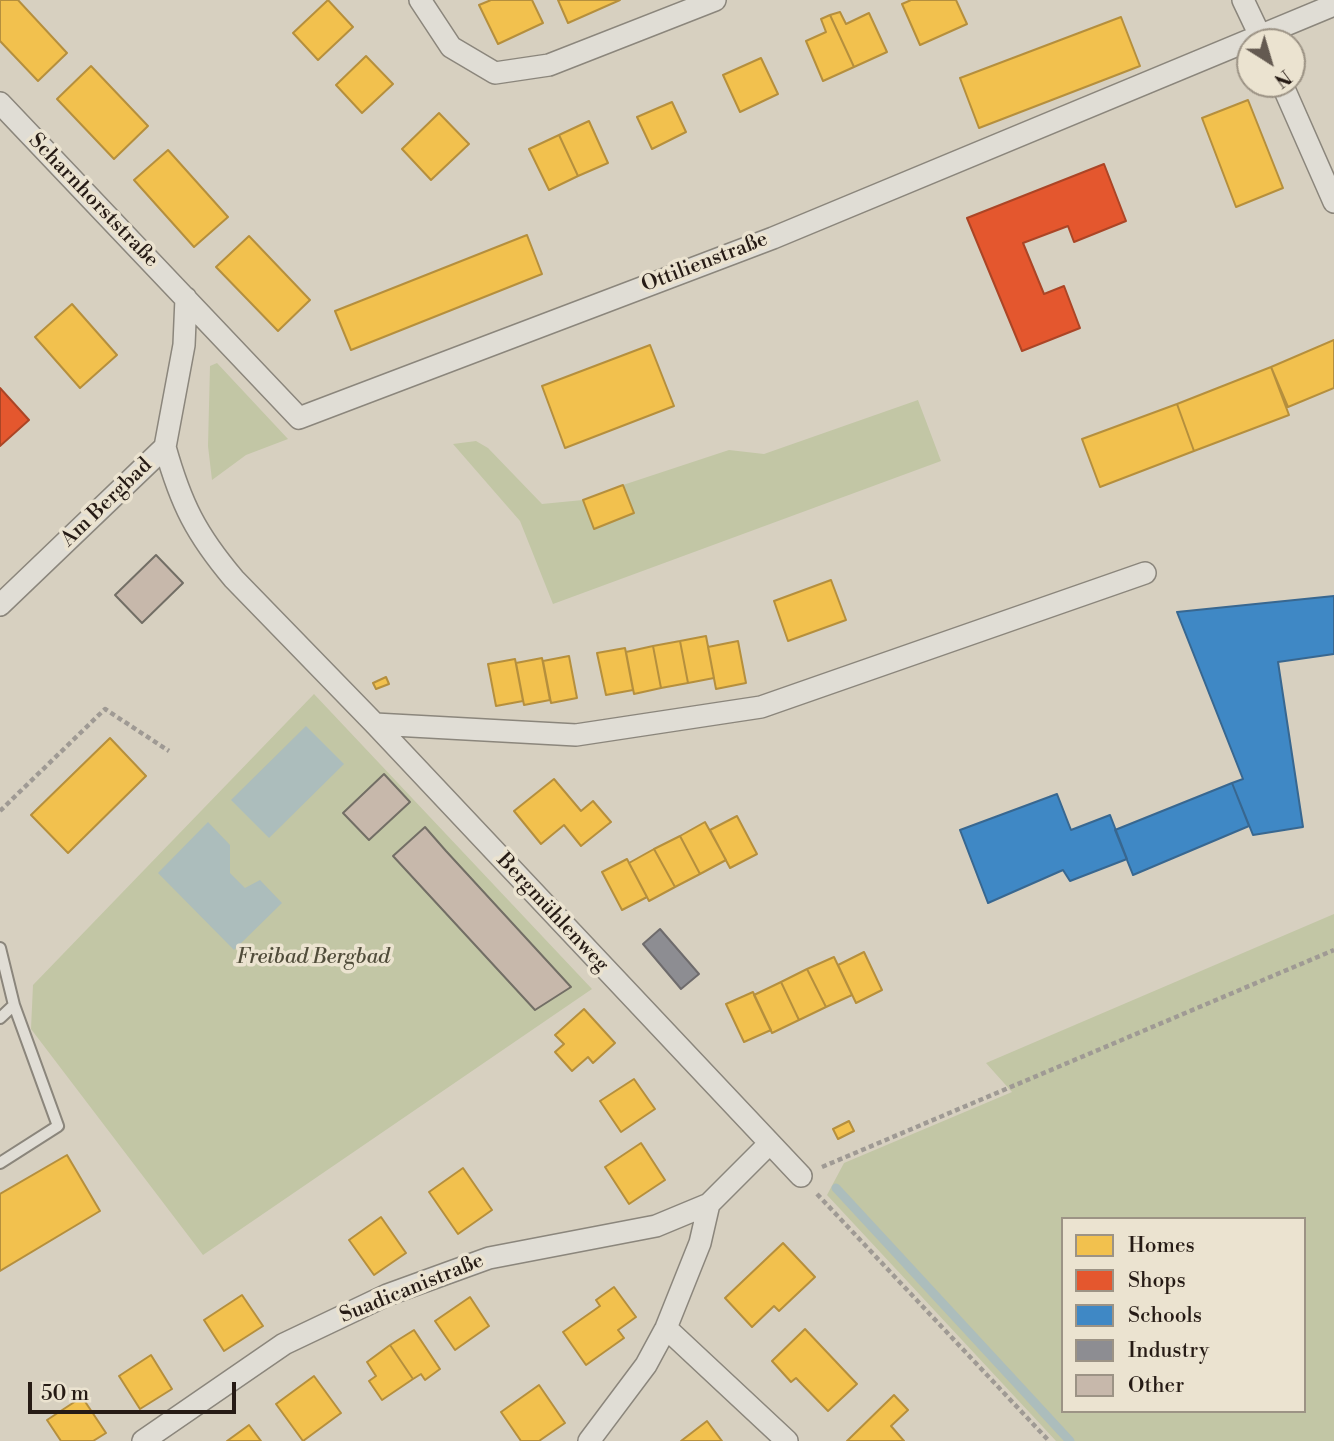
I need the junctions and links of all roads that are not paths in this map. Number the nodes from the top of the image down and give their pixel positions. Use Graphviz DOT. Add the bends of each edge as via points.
graph roads {
  1 [pos="420,0"];
  2 [pos="715,0"];
  3 [pos="1243,0"];
  4 [pos="1334,5"];
  5 [pos="1257,28"];
  6 [pos="1285,28"];
  7 [pos="1236,50"];
  8 [pos="1288,98"];
  9 [pos="0,103"];
  10 [pos="1334,202"];
  11 [pos="186,298"];
  12 [pos="165,447"];
  13 [pos="1145,573"];
  14 [pos="5,596"];
  15 [pos="375,724"];
  16 [pos="0,948"];
  17 [pos="13,1005"];
  18 [pos="0,1018"];
  19 [pos="768,1144"];
  20 [pos="0,1163"];
  21 [pos="801,1176"];
  22 [pos="709,1204"];
  23 [pos="666,1328"];
  24 [pos="143,1441"];
  25 [pos="589,1441"];
  26 [pos="787,1441"];
  1 -- 2 [label="street" via="451,47 495,73 549,65"];
  3 -- 5 [label="street"];
  4 -- 6 [label="street"];
  7 -- 11 [label="street, Ottilienstraße" via="773,238 299,418"];
  8 -- 10 [label="street"];
  9 -- 11 [label="street, Scharnhorststraße"];
  11 -- 12 [label="street, Am Bergbad" via="184,345"];
  12 -- 14 [label="street, Am Bergbad"];
  12 -- 15 [label="street, Bergmühlenweg" via="186,511 214,556"];
  13 -- 15 [label="street" via="761,707 576,735"];
  15 -- 19 [label="street, Bergmühlenweg"];
  16 -- 17 [label="lane"];
  17 -- 18 [label="lane"];
  17 -- 20 [label="lane" via="58,1126"];
  19 -- 21 [label="street, Bergmühlenweg"];
  19 -- 22 [label="street"];
  22 -- 23 [label="street" via="700,1243"];
  22 -- 24 [label="street, Suadicanistraße" via="656,1226 489,1258 387,1295 284,1344"];
  23 -- 25 [label="street" via="625,1396"];
  23 -- 26 [label="street"];
}
